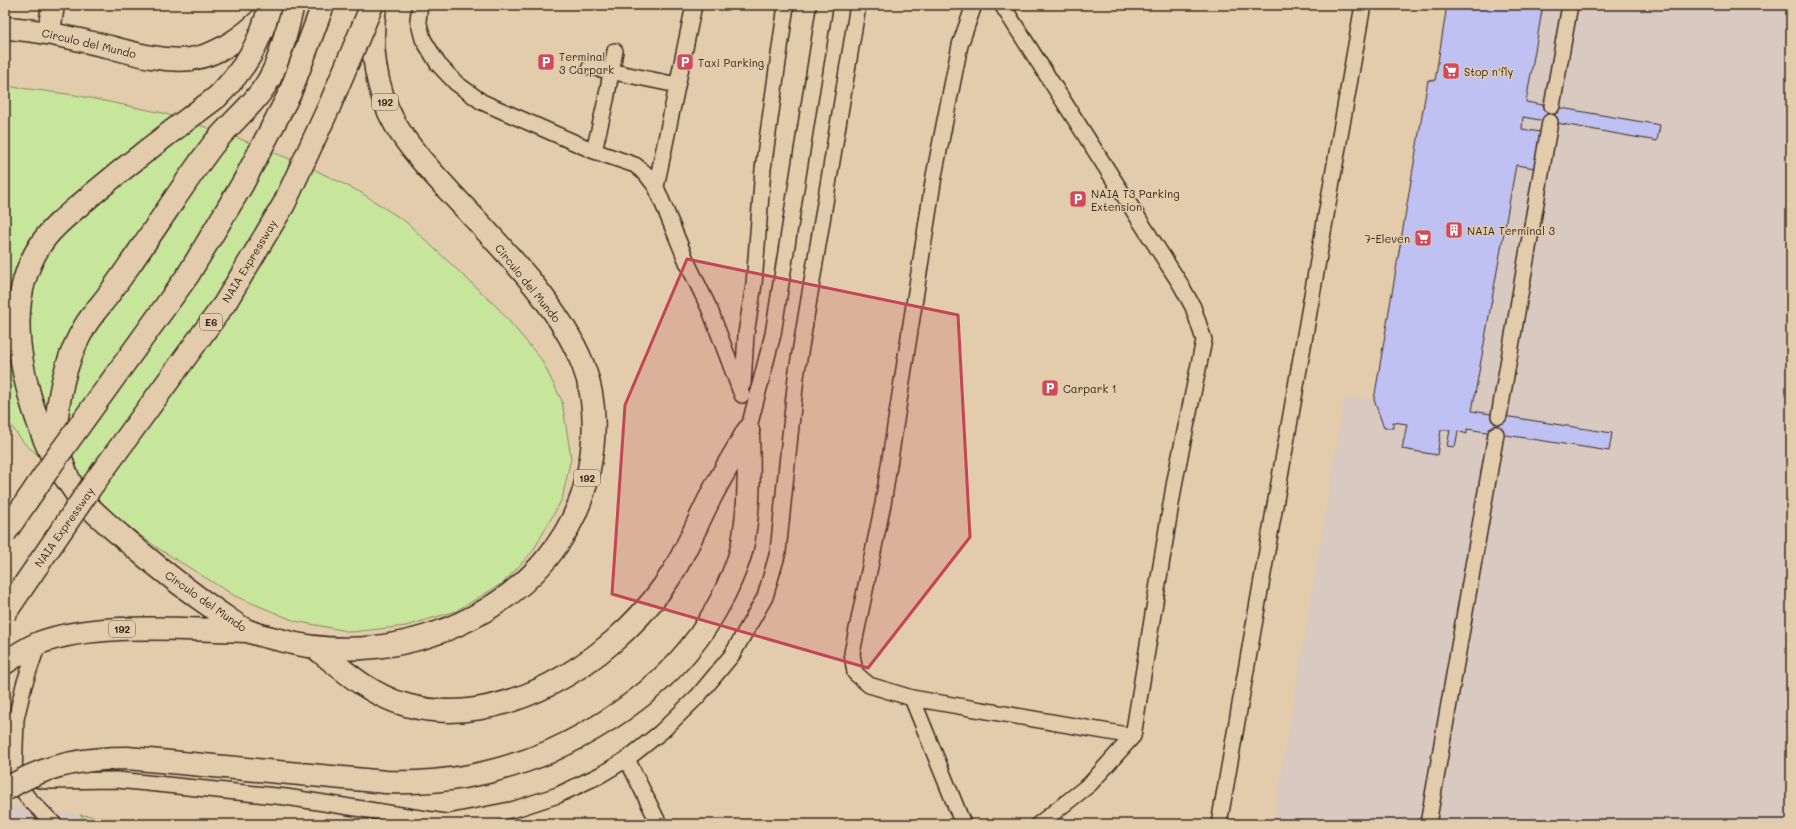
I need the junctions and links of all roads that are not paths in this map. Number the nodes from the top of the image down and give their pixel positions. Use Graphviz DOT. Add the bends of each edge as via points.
graph roads {
  1 [pos="53,5"];
  2 [pos="262,5"];
  3 [pos="270,5"];
  4 [pos="274,5"];
  5 [pos="293,5"];
  6 [pos="323,5"];
  7 [pos="373,5"];
  8 [pos="420,5"];
  9 [pos="694,5"];
  10 [pos="786,5"];
  11 [pos="825,5"];
  12 [pos="858,5"];
  13 [pos="974,5"];
  14 [pos="1002,5"];
  15 [pos="1364,5"];
  16 [pos="1570,5"];
  17 [pos="256,26"];
  18 [pos="5,28"];
  19 [pos="49,32"];
  20 [pos="615,51"];
  21 [pos="590,67"];
  22 [pos="611,71"];
  23 [pos="677,85"];
  24 [pos="1552,106"];
  25 [pos="1550,122"];
  26 [pos="594,151"];
  27 [pos="656,187"];
  28 [pos="742,395"];
  29 [pos="1499,416"];
  30 [pos="748,431"];
  31 [pos="1496,434"];
  32 [pos="77,495"];
  33 [pos="5,533"];
  34 [pos="5,613"];
  35 [pos="247,631"];
  36 [pos="38,644"];
  37 [pos="317,649"];
  38 [pos="5,664"];
  39 [pos="912,698"];
  40 [pos="1133,736"];
  41 [pos="627,759"];
  42 [pos="8,781"];
  43 [pos="1222,807"];
  44 [pos="454,823"];
  45 [pos="54,824"];
  46 [pos="659,824"];
  47 [pos="963,824"];
  48 [pos="1039,824"];
  49 [pos="1212,824"];
  50 [pos="1219,824"];
  51 [pos="1428,824"];
  1 -- 19 [label="main road"];
  2 -- 17 [label="lane"];
  3 -- 32 [label="main road, bridge" via="263,30 243,67 231,82 217,97 114,176 63,219 43,240 28,267 17,322 20,354 28,392 40,429 56,464"];
  4 -- 17 [label="main road, Circulo del Mundo"];
  5 -- 32 [label="main road" via="273,73 266,85 214,143 86,324 78,340 67,367 57,422 64,469"];
  6 -- 33 [label="main road, bridge" via="290,93 243,184 196,262"];
  7 -- 34 [label="main road, NAIA Expressway / E6, bridge" via="284,204 225,304 91,488"];
  7 -- 37 [label="main road, Circulo del Mundo / 192" via="373,59 385,103 394,122 424,164 525,276 573,344 584,366 590,389 594,413 594,440 589,473 568,529 539,567 500,600 446,630 409,642 373,648"];
  8 -- 26 [label="lane" via="418,20 423,39 438,64 456,83 482,102"];
  9 -- 23 [label="lane"];
  10 -- 28 [label="lane" via="763,169"];
  11 -- 30 [label="lane" via="773,334"];
  12 -- 41 [label="lane" via="796,377 778,552 765,597 732,655 698,696 661,732"];
  13 -- 39 [label="lane" via="960,45 934,176 883,504 852,653 855,673 869,685"];
  14 -- 40 [label="lane" via="1182,285 1193,307 1204,340 1175,480"];
  15 -- 43 [label="lane"];
  16 -- 24 [label="lane"];
  17 -- 19 [label="main road, Circulo del Mundo" via="208,54 192,59 173,60 150,57"];
  18 -- 19 [label="main road, Circulo del Mundo"];
  20 -- 22 [label="lane"];
  21 -- 22 [label="lane"];
  22 -- 23 [label="lane"];
  22 -- 26 [label="lane"];
  23 -- 27 [label="lane"];
  25 -- 29 [label="lane"];
  26 -- 27 [label="lane" via="634,165 646,174"];
  27 -- 28 [label="lane" via="710,310"];
  28 -- 30 [label="lane"];
  30 -- 37 [label="main road" via="714,490 683,553 664,586 643,614 594,658 560,680 530,694 497,704 452,711 429,710 406,705 367,688"];
  30 -- 42 [label="main road, bridge" via="749,483 744,537 723,598 703,632 690,650 649,692 602,725 549,752 509,767 427,783 386,782 106,758 50,768 31,776"];
  31 -- 51 [label="lane"];
  32 -- 35 [label="main road, Circulo del Mundo / 192" via="158,568"];
  35 -- 36 [label="main road, 192" via="124,629 80,633"];
  35 -- 37 [label="main road, Circulo del Mundo / 192"];
  36 -- 38 [label="main road, 192"];
  36 -- 42 [label="lane" via="16,719"];
  39 -- 40 [label="lane"];
  39 -- 47 [label="lane"];
  40 -- 48 [label="lane" via="1090,784"];
  41 -- 44 [label="lane" via="558,795"];
  41 -- 46 [label="lane"];
  42 -- 44 [label="lane" via="117,780 286,797"];
  42 -- 45 [label="lane"];
  43 -- 49 [label="lane"];
  43 -- 50 [label="lane"];
}
